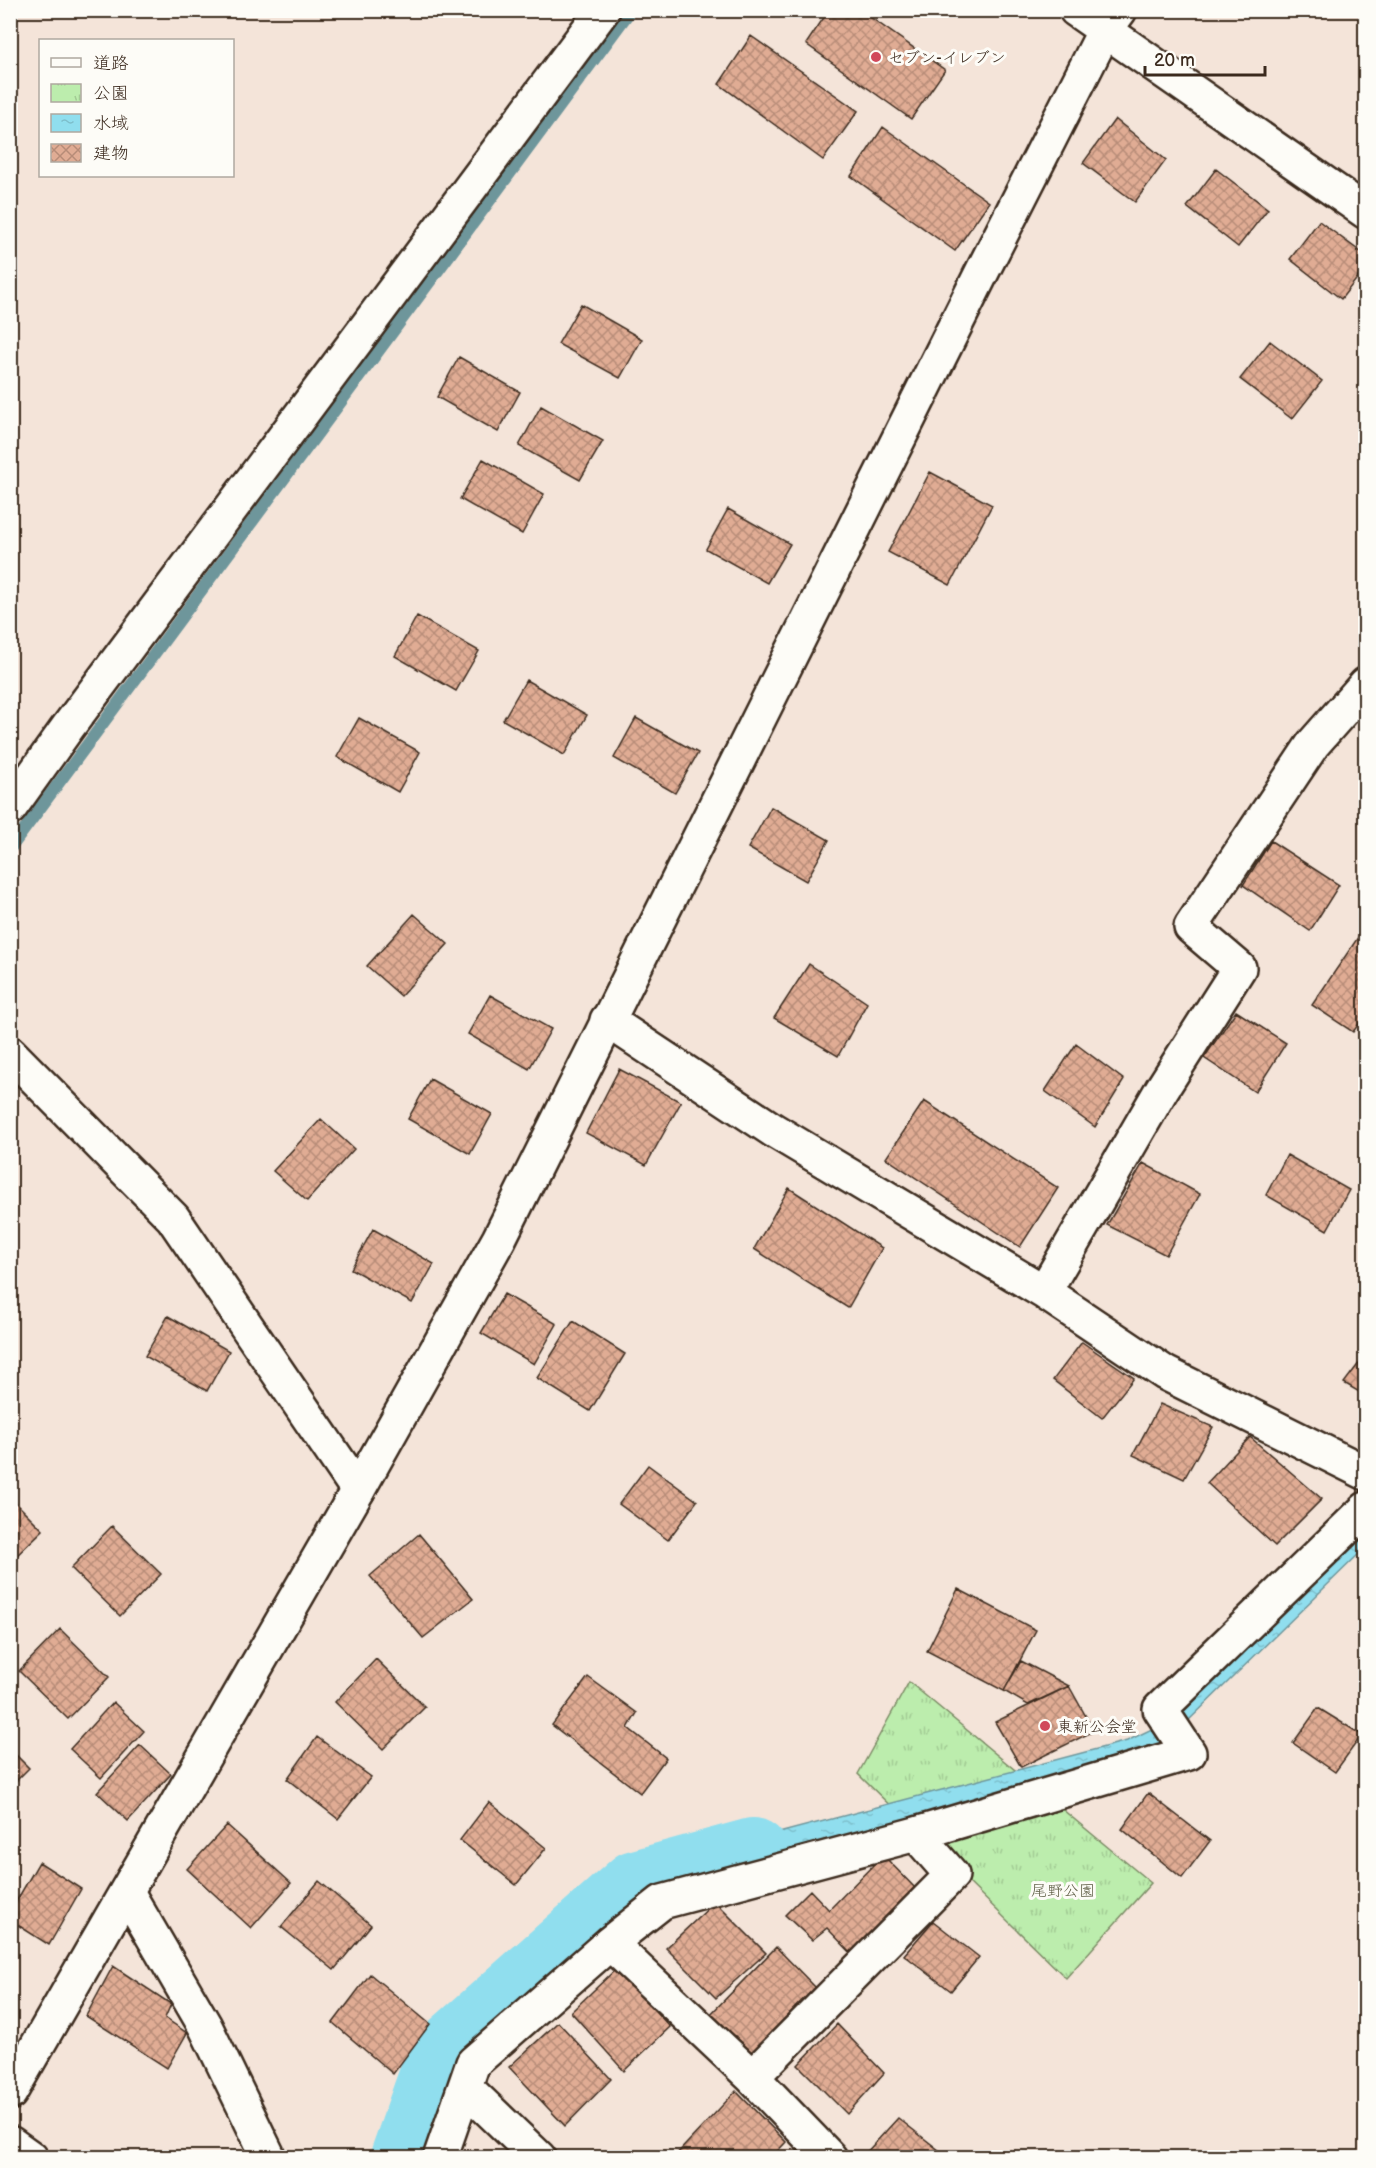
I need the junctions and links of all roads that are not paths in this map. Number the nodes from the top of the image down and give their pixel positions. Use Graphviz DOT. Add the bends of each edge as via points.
graph roads {
  1 [pos="603,10"];
  2 [pos="1076,10"];
  3 [pos="1112,20"];
  4 [pos="1365,212"];
  5 [pos="1365,684"];
  6 [pos="10,807"];
  7 [pos="607,1020"];
  8 [pos="10,1053"];
  9 [pos="1044,1292"];
  10 [pos="1365,1473"];
  11 [pos="358,1490"];
  12 [pos="1365,1509"];
  13 [pos="916,1834"];
  14 [pos="127,1892"];
  15 [pos="610,1943"];
  16 [pos="752,2077"];
  17 [pos="466,2088"];
  18 [pos="10,2093"];
  19 [pos="10,2143"];
  20 [pos="31,2157"];
  21 [pos="269,2157"];
  22 [pos="440,2157"];
  23 [pos="539,2157"];
  24 [pos="830,2157"];
  1 -- 6 [label="street"];
  2 -- 3 [label="street"];
  3 -- 4 [label="street"];
  3 -- 7 [label="street"];
  5 -- 9 [label="street" via="1313,744 1191,927 1239,968 1162,1089"];
  7 -- 9 [label="street" via="773,1130"];
  7 -- 11 [label="street" via="499,1239"];
  8 -- 11 [label="street" via="173,1218"];
  9 -- 10 [label="street" via="1165,1373"];
  11 -- 14 [label="street"];
  12 -- 13 [label="street" via="1161,1709 1189,1753"];
  13 -- 15 [label="street" via="662,1902"];
  13 -- 16 [label="street" via="952,1875"];
  14 -- 18 [label="street"];
  14 -- 21 [label="street" via="205,2026"];
  15 -- 16 [label="street"];
  15 -- 17 [label="street" via="474,2063"];
  16 -- 24 [label="street"];
  17 -- 22 [label="street"];
  17 -- 23 [label="street"];
  19 -- 20 [label="street"];
}
